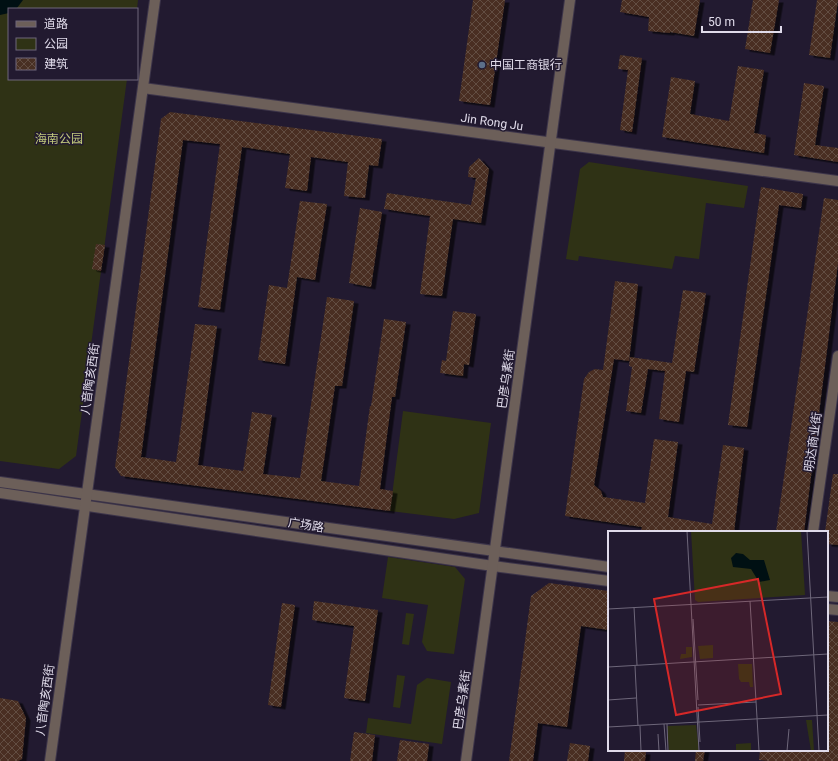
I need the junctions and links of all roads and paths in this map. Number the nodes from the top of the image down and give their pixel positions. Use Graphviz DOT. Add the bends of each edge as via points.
graph roads {
  1 [pos="155,0"];
  2 [pos="570,0"];
  3 [pos="576,0"];
  4 [pos="143,88"];
  5 [pos="554,143"];
  6 [pos="838,181"];
  7 [pos="838,356"];
  8 [pos="0,482"];
  9 [pos="0,493"];
  10 [pos="87,493"];
  11 [pos="86,504"];
  12 [pos="813,531"];
  13 [pos="498,552"];
  14 [pos="496,566"];
  15 [pos="608,567"];
  16 [pos="608,581"];
  17 [pos="828,596"];
  18 [pos="838,597"];
  19 [pos="828,609"];
  20 [pos="838,610"];
  21 [pos="50,761"];
  22 [pos="466,761"];
  23 [pos="472,761"];
  1 -- 4 [label="street, 八音陶亥西街"];
  2 -- 5 [label="street, 巴彦乌素街"];
  3 -- 5 [label="street, 巴彦乌素街"];
  4 -- 5 [label="street, Jin Rong Ju"];
  4 -- 10 [label="street, 八音陶亥西街"];
  5 -- 6 [label="street, Jin Rong Ju"];
  5 -- 13 [label="street, 巴彦乌素街"];
  7 -- 12 [label="street, 明达商业街"];
  8 -- 10 [label="street, 广场路"];
  9 -- 11 [label="street, 广场路"];
  10 -- 11 [label="street, 八音陶亥西街"];
  10 -- 13 [label="street, 广场路"];
  11 -- 14 [label="street, 广场路"];
  11 -- 21 [label="street, 八音陶亥西街"];
  13 -- 14 [label="street, 巴彦乌素街"];
  13 -- 15 [label="street, 广场路"];
  14 -- 16 [label="street, 广场路"];
  14 -- 22 [label="street, 巴彦乌素街"];
  14 -- 23 [label="street, 巴彦乌素街"];
  17 -- 18 [label="street"];
  19 -- 20 [label="street"];
}
